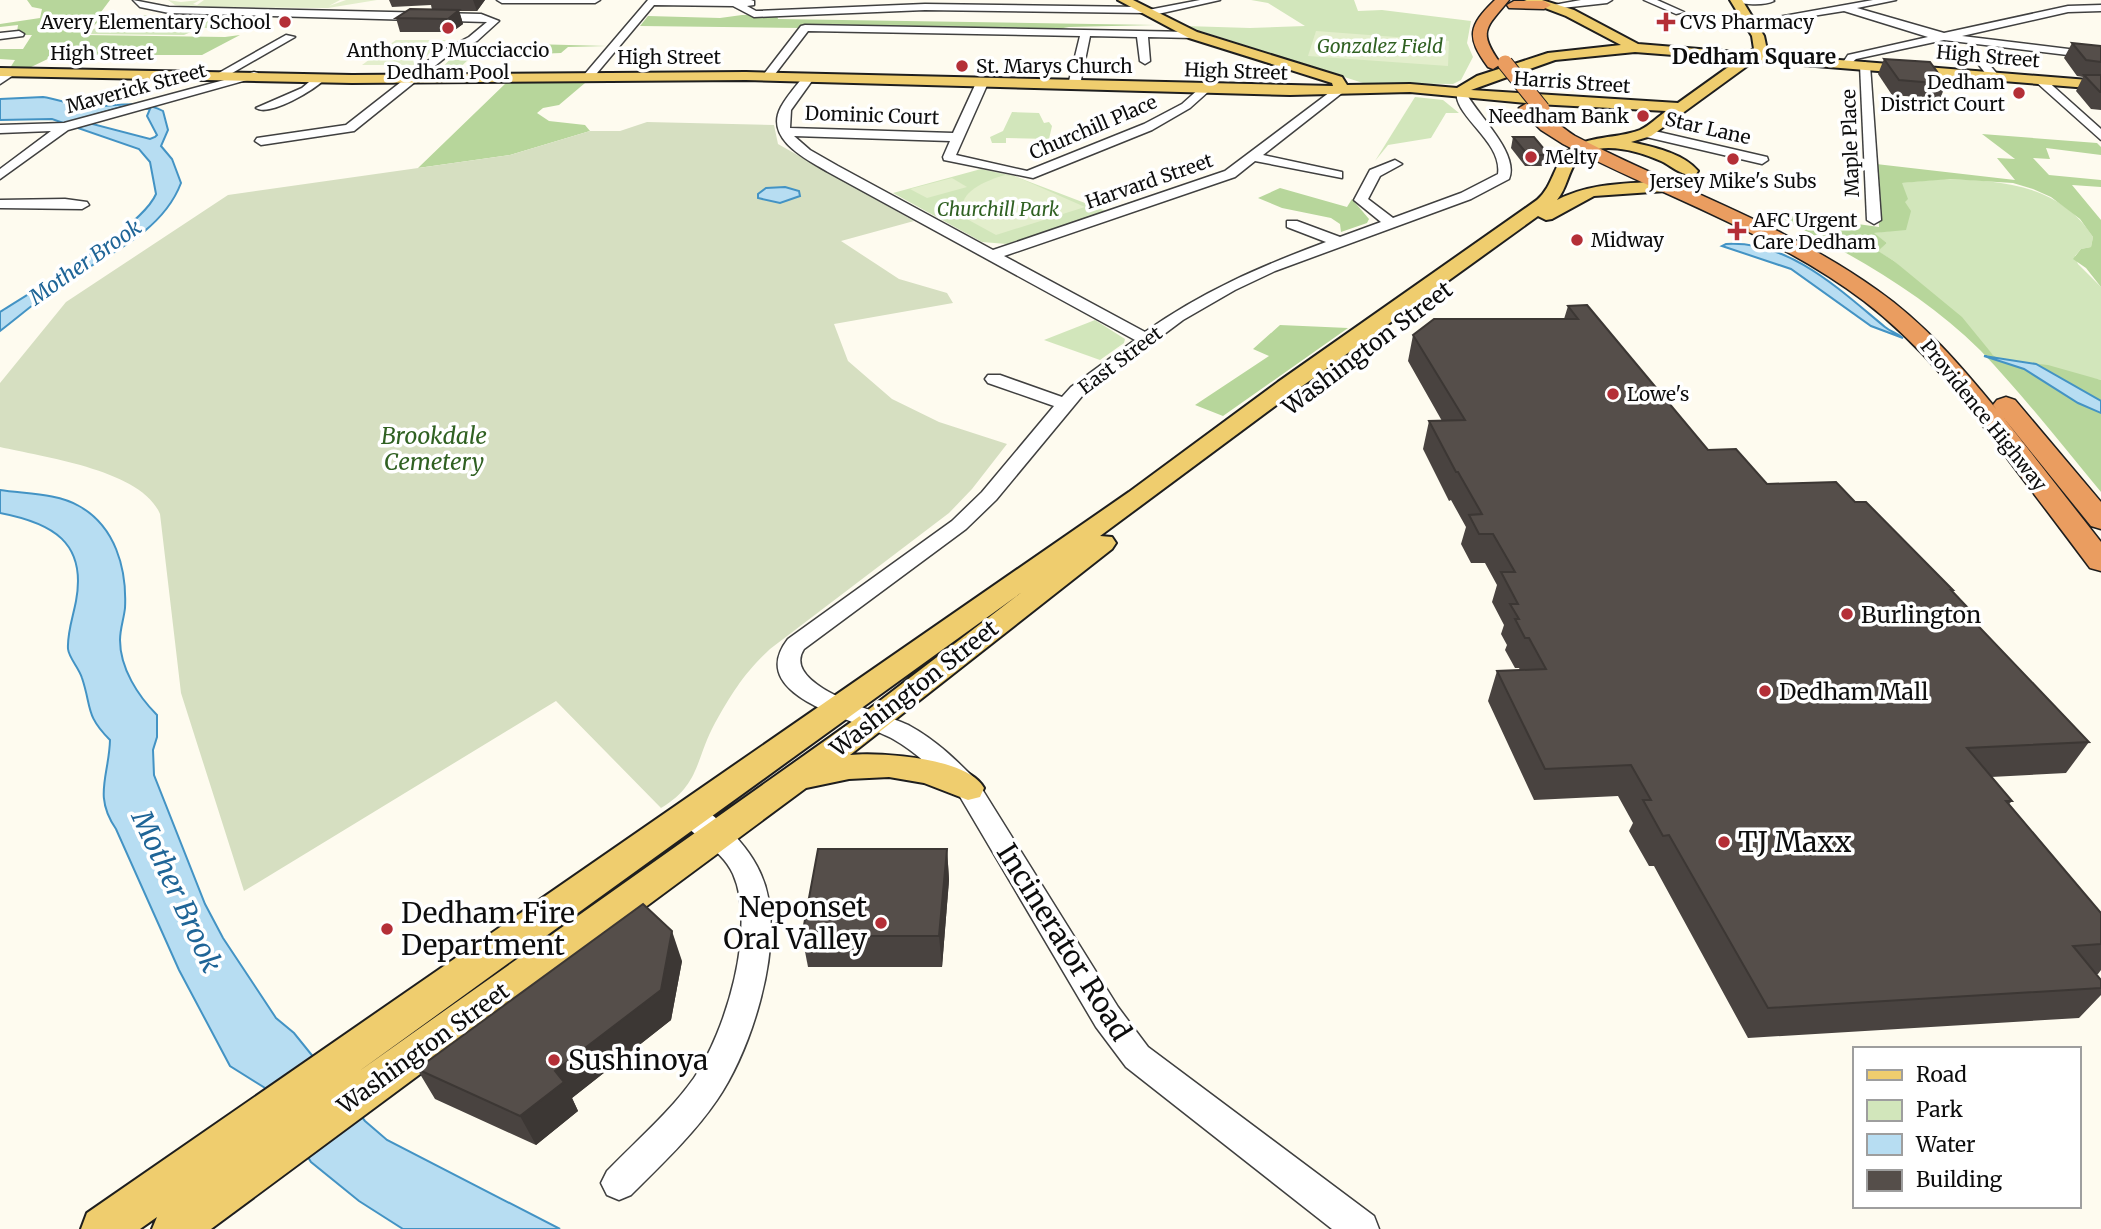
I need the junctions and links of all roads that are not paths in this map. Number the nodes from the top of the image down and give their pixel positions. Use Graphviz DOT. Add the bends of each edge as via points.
graph roads {
  1 [pos="138,0"];
  2 [pos="502,0"];
  3 [pos="595,0"];
  4 [pos="1124,0"];
  5 [pos="1215,0"];
  6 [pos="1530,0"];
  7 [pos="1607,0"];
  8 [pos="1649,0"];
  9 [pos="1736,0"];
  10 [pos="1891,0"];
  11 [pos="2086,0"];
  12 [pos="652,1"];
  13 [pos="1769,1"];
  14 [pos="776,2"];
  15 [pos="1512,2"];
  16 [pos="736,3"];
  17 [pos="1004,4"];
  18 [pos="1546,4"];
  19 [pos="1859,6"];
  20 [pos="1846,8"];
  21 [pos="2101,8"];
  22 [pos="1146,12"];
  23 [pos="1679,12"];
  24 [pos="1749,23"];
  25 [pos="1086,33"];
  26 [pos="1959,33"];
  27 [pos="19,34"];
  28 [pos="1142,34"];
  29 [pos="1193,35"];
  30 [pos="0,36"];
  31 [pos="290,37"];
  32 [pos="1942,37"];
  33 [pos="1994,42"];
  34 [pos="2028,47"];
  35 [pos="1635,48"];
  36 [pos="2101,56"];
  37 [pos="1754,57"];
  38 [pos="2037,59"];
  39 [pos="1144,61"];
  40 [pos="1847,64"];
  41 [pos="1865,65"];
  42 [pos="3,74"];
  43 [pos="223,74"];
  44 [pos="2043,74"];
  45 [pos="254,75"];
  46 [pos="1324,75"];
  47 [pos="768,76"];
  48 [pos="588,77"];
  49 [pos="320,78"];
  50 [pos="415,78"];
  51 [pos="808,78"];
  52 [pos="982,83"];
  53 [pos="1074,85"];
  54 [pos="2101,85"];
  55 [pos="1401,88"];
  56 [pos="1205,89"];
  57 [pos="1338,91"];
  58 [pos="1461,93"];
  59 [pos="262,108"];
  60 [pos="1535,108"];
  61 [pos="1682,108"];
  62 [pos="66,127"];
  63 [pos="0,128"];
  64 [pos="785,132"];
  65 [pos="1646,133"];
  66 [pos="2101,136"];
  67 [pos="957,137"];
  68 [pos="261,141"];
  69 [pos="1583,150"];
  70 [pos="1254,157"];
  71 [pos="1762,160"];
  72 [pos="1395,163"];
  73 [pos="0,175"];
  74 [pos="1336,175"];
  75 [pos="1679,180"];
  76 [pos="0,204"];
  77 [pos="82,205"];
  78 [pos="1874,220"];
  79 [pos="1390,223"];
  80 [pos="1292,224"];
  81 [pos="1338,242"];
  82 [pos="992,256"];
  83 [pos="1145,339"];
  84 [pos="994,379"];
  85 [pos="1065,404"];
  86 [pos="2101,520"];
  87 [pos="2101,562"];
  88 [pos="840,707"];
  89 [pos="875,721"];
  90 [pos="786,786"];
  91 [pos="968,788"];
  92 [pos="689,812"];
  93 [pos="718,835"];
  94 [pos="376,1059"];
  95 [pos="250,1149"];
  96 [pos="619,1183"];
  97 [pos="103,1229"];
  98 [pos="174,1229"];
  99 [pos="1361,1229"];
  1 -- 50 [label="street" via="169,10 481,17 494,21"];
  2 -- 3 [label="street"];
  4 -- 22 [label="main road"];
  5 -- 22 [label="street"];
  6 -- 18 [label="main road"];
  7 -- 18 [label="street"];
  8 -- 23 [label="street"];
  9 -- 13 [label="street"];
  9 -- 24 [label="main road"];
  10 -- 19 [label="street"];
  11 -- 21 [label="street"];
  12 -- 16 [label="street"];
  12 -- 48 [label="street"];
  14 -- 16 [label="street"];
  15 -- 18 [label="highway"];
  15 -- 60 [label="highway, Providence Highway" via="1493,34 1495,48 1499,64"];
  16 -- 17 [label="street" via="754,14"];
  17 -- 22 [label="street"];
  18 -- 35 [label="main road"];
  19 -- 20 [label="street"];
  19 -- 26 [label="street"];
  20 -- 24 [label="street"];
  20 -- 32 [label="street"];
  21 -- 26 [label="street" via="2072,8"];
  22 -- 29 [label="main road"];
  24 -- 37 [label="main road" via="1761,44"];
  25 -- 28 [label="street"];
  25 -- 47 [label="street" via="805,28"];
  25 -- 53 [label="street"];
  26 -- 32 [label="street"];
  26 -- 33 [label="street"];
  27 -- 30 [label="street"];
  28 -- 29 [label="street"];
  28 -- 39 [label="street"];
  29 -- 46 [label="main road"];
  31 -- 43 [label="street"];
  32 -- 33 [label="street"];
  32 -- 40 [label="street" via="1852,57"];
  33 -- 34 [label="street"];
  34 -- 36 [label="street"];
  34 -- 38 [label="street"];
  35 -- 37 [label="main road, High Street"];
  35 -- 58 [label="main road, High Street" via="1553,56 1482,79"];
  37 -- 40 [label="main road, High Street"];
  37 -- 61 [label="main road"];
  40 -- 41 [label="main road, High Street"];
  41 -- 44 [label="main road, High Street"];
  41 -- 78 [label="street, Maple Place"];
  42 -- 43 [label="main road, High Street"];
  43 -- 45 [label="main road, High Street"];
  44 -- 54 [label="main road, High Street" via="2055,81"];
  44 -- 66 [label="street"];
  45 -- 49 [label="main road, High Street"];
  45 -- 62 [label="street, Maverick Street"];
  46 -- 55 [label="main road"];
  46 -- 57 [label="main road" via="1340,83"];
  47 -- 48 [label="main road, High Street"];
  47 -- 51 [label="main road, High Street"];
  48 -- 50 [label="main road, High Street"];
  49 -- 50 [label="main road, High Street"];
  49 -- 59 [label="street" via="306,90"];
  50 -- 68 [label="street" via="346,130"];
  51 -- 52 [label="main road, High Street"];
  51 -- 64 [label="street" via="784,110"];
  52 -- 53 [label="main road, High Street"];
  52 -- 67 [label="street"];
  53 -- 56 [label="main road, High Street"];
  55 -- 57 [label="main road, High Street"];
  55 -- 58 [label="main road, High Street"];
  56 -- 57 [label="main road, High Street"];
  56 -- 67 [label="street, Churchill Place" via="1148,127 1028,175 949,158"];
  57 -- 58 [label="main road, High Street"];
  57 -- 70 [label="street, Harvard Street"];
  58 -- 61 [label="main road, Harris Street"];
  58 -- 79 [label="street, East Street" via="1503,156 1507,172 1482,189"];
  60 -- 69 [label="highway, Providence Highway" via="1559,124"];
  60 -- 69 [label="highway, Providence Highway" via="1562,149"];
  61 -- 65 [label="main road"];
  62 -- 63 [label="street"];
  62 -- 73 [label="street, Maverick Street"];
  64 -- 67 [label="street, Dominic Court"];
  64 -- 82 [label="street" via="833,169"];
  65 -- 69 [label="main road"];
  65 -- 71 [label="street, Star Lane"];
  65 -- 75 [label="main road" via="1651,142 1682,162"];
  69 -- 75 [label="highway, Providence Highway"];
  69 -- 75 [label="main road" via="1621,145 1645,150 1672,159"];
  69 -- 88 [label="main road, Washington Street" via="1551,198"];
  70 -- 74 [label="street"];
  70 -- 82 [label="street, Harvard Street" via="1222,178"];
  72 -- 79 [label="street" via="1375,173 1361,200"];
  75 -- 86 [label="highway, Providence Highway" via="1821,250 1917,314 1972,365"];
  75 -- 87 [label="highway, Providence Highway" via="1805,253 1899,317 1949,367"];
  75 -- 89 [label="main road, Washington Street" via="1595,190 1564,201 1084,556"];
  76 -- 77 [label="street"];
  79 -- 81 [label="street, East Street"];
  80 -- 81 [label="street"];
  81 -- 83 [label="street, East Street" via="1229,287"];
  82 -- 83 [label="street"];
  83 -- 85 [label="street, East Street" via="1090,379"];
  84 -- 85 [label="street"];
  85 -- 88 [label="street, East Street" via="1003,480 958,525 796,644 787,664 790,674 802,687"];
  88 -- 89 [label="street, Incinerator Road"];
  88 -- 92 [label="main road, Washington Street"];
  89 -- 90 [label="main road, Washington Street"];
  89 -- 91 [label="street, Incinerator Road" via="914,741"];
  90 -- 91 [label="main road" via="839,768 872,763 927,771"];
  90 -- 93 [label="main road, Washington Street"];
  91 -- 99 [label="street, Incinerator Road" via="1107,1017 1137,1056"];
  92 -- 93 [label="street"];
  92 -- 94 [label="main road, Washington Street"];
  93 -- 94 [label="main road, Washington Street"];
  93 -- 96 [label="street" via="741,864 755,903 753,944 738,1020 706,1088"];
  94 -- 95 [label="main road, Washington Street"];
  95 -- 97 [label="main road, Washington Street"];
  95 -- 98 [label="main road, Washington Street"];
}
